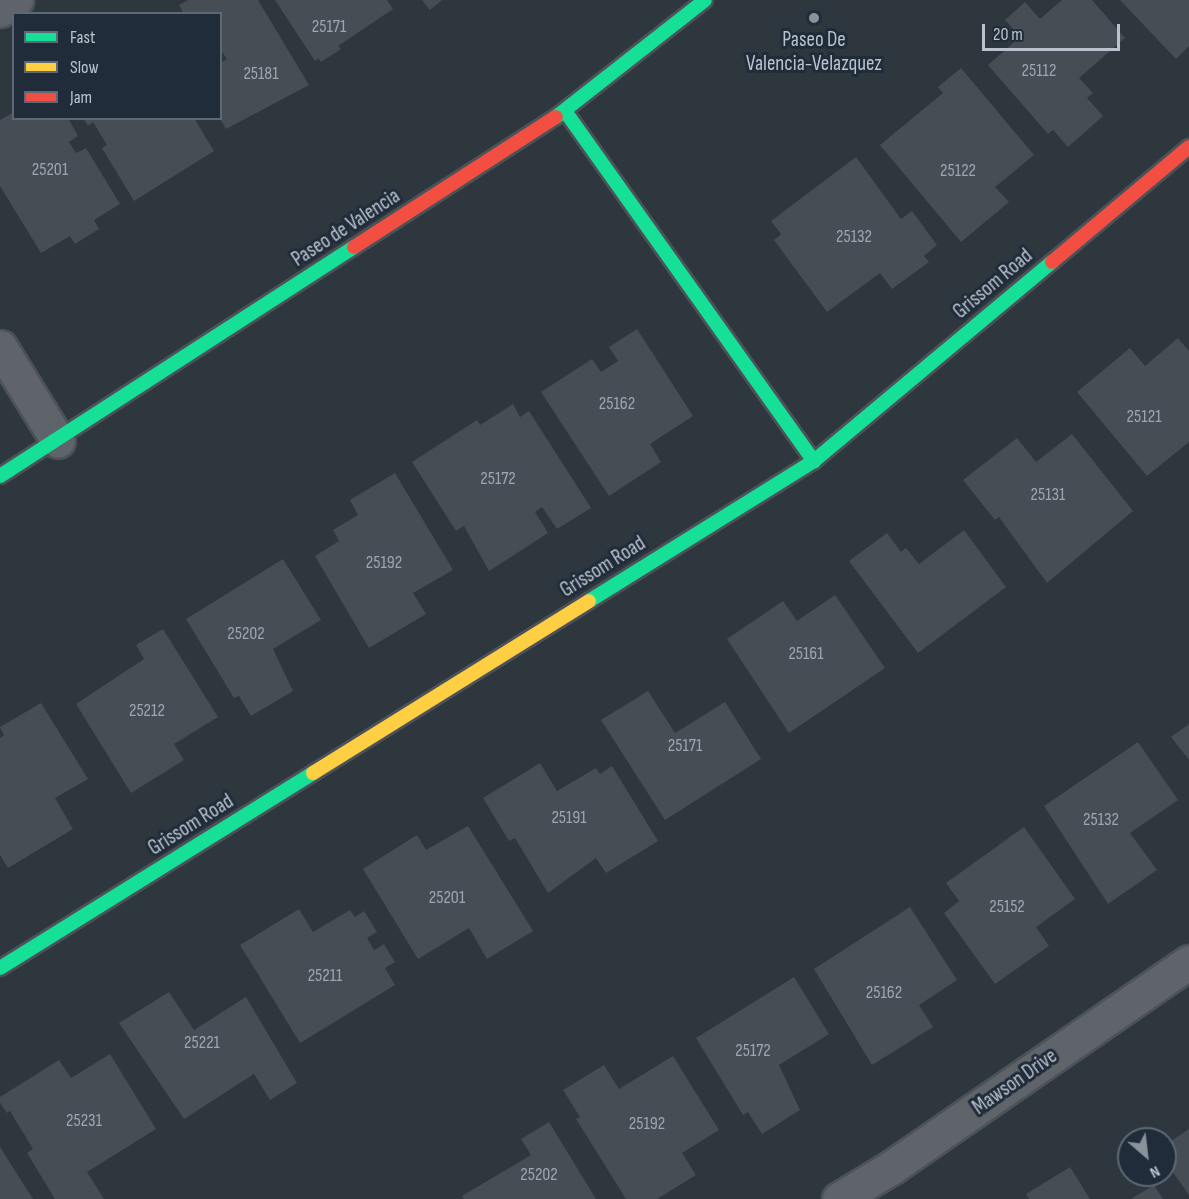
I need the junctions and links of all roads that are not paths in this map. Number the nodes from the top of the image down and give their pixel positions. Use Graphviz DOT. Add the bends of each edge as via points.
graph roads {
  1 [pos="16,0"];
  2 [pos="705,0"];
  3 [pos="0,10"];
  4 [pos="565,111"];
  5 [pos="1189,147"];
  6 [pos="0,347"];
  7 [pos="58,441"];
  8 [pos="814,461"];
  9 [pos="0,476"];
  10 [pos="1189,962"];
  11 [pos="0,968"];
  12 [pos="839,1199"];
  1 -- 3 [label="street"];
  2 -- 4 [label="street, Paseo de Valencia"];
  4 -- 7 [label="street, Paseo de Valencia"];
  4 -- 8 [label="street"];
  5 -- 8 [label="street, Grissom Road"];
  6 -- 7 [label="street"];
  7 -- 9 [label="street, Paseo de Valencia"];
  8 -- 11 [label="street, Grissom Road"];
  10 -- 12 [label="street, Mawson Drive" via="892,1167"];
}
